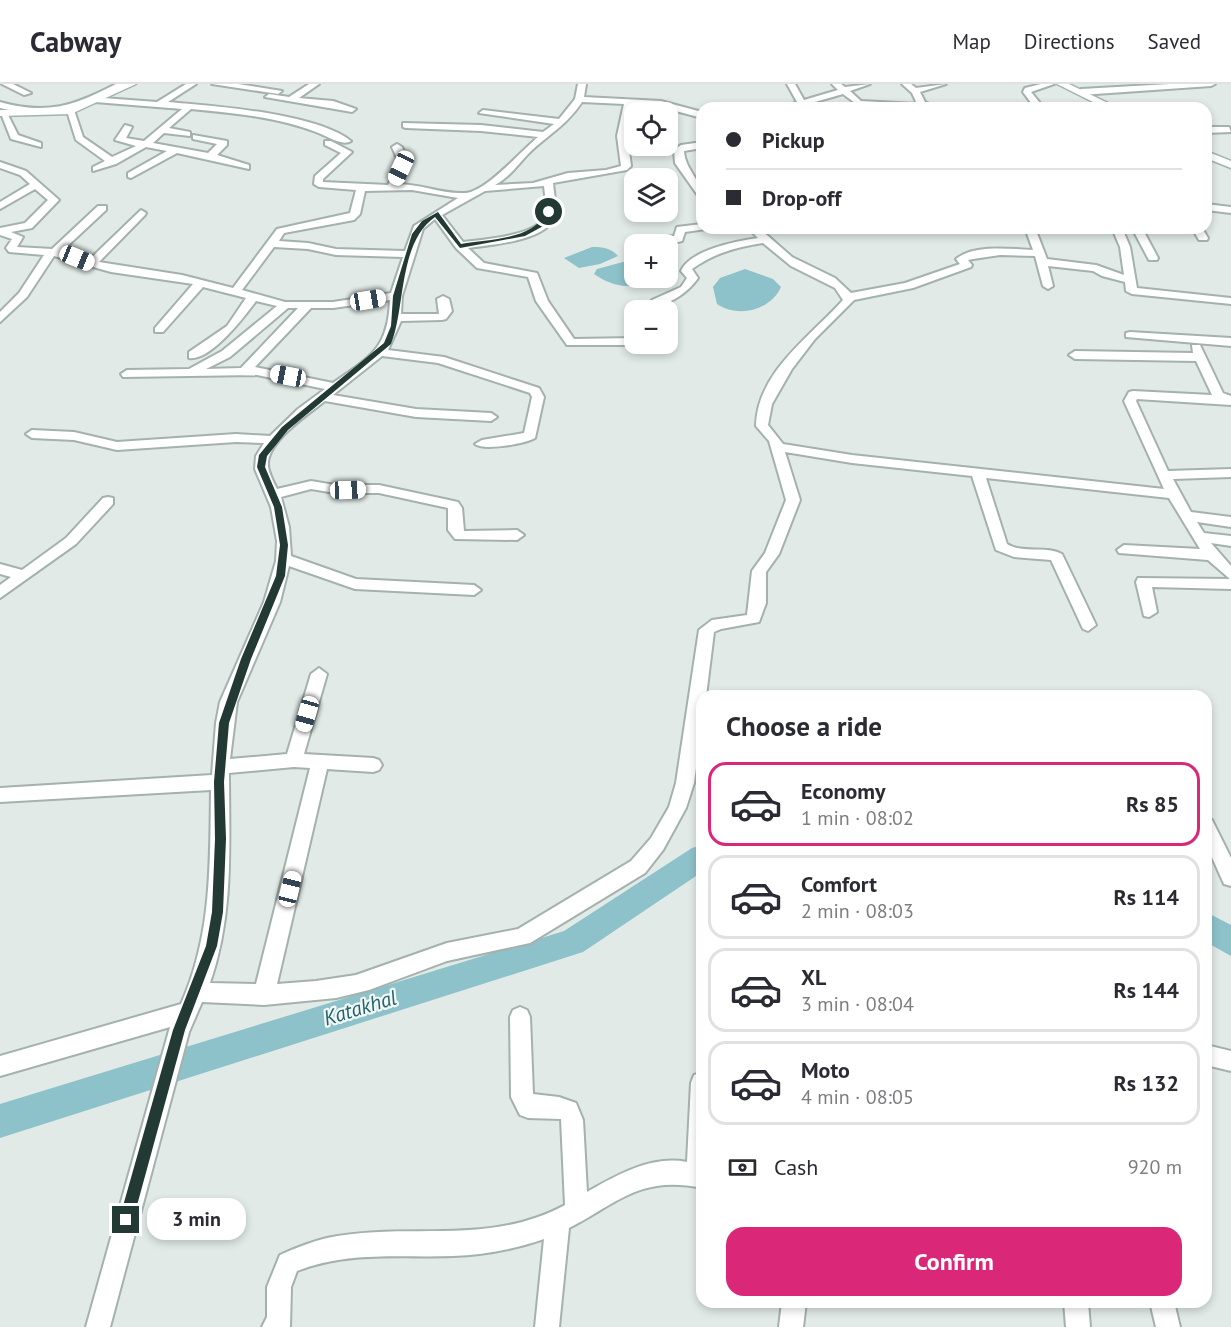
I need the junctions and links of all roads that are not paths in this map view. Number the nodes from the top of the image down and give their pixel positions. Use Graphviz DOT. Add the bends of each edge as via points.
graph roads {
  1 [pos="6,84"];
  2 [pos="122,84"];
  3 [pos="131,84"];
  4 [pos="192,84"];
  5 [pos="216,84"];
  6 [pos="315,84"];
  7 [pos="362,84"];
  8 [pos="370,84"];
  9 [pos="582,84"];
  10 [pos="791,84"];
  11 [pos="866,84"];
  12 [pos="906,84"];
  13 [pos="942,84"];
  14 [pos="1050,84"];
  15 [pos="1062,84"];
  16 [pos="1211,84"];
  17 [pos="1185,85"];
  18 [pos="241,87"];
  19 [pos="1123,87"];
  20 [pos="839,88"];
  21 [pos="914,91"];
  22 [pos="1081,92"];
  23 [pos="27,93"];
  24 [pos="269,97"];
  25 [pos="291,99"];
  26 [pos="579,99"];
  27 [pos="98,100"];
  28 [pos="629,102"];
  29 [pos="801,102"];
  30 [pos="804,102"];
  31 [pos="858,102"];
  32 [pos="920,102"];
  33 [pos="1035,102"];
  34 [pos="1101,102"];
  35 [pos="155,105"];
  36 [pos="190,106"];
  37 [pos="212,109"];
  38 [pos="352,109"];
  39 [pos="678,109"];
  40 [pos="1,110"];
  41 [pos="71,111"];
  42 [pos="144,112"];
  43 [pos="483,113"];
  44 [pos="696,113"];
  45 [pos="251,115"];
  46 [pos="562,122"];
  47 [pos="406,125"];
  48 [pos="624,126"];
  49 [pos="128,127"];
  50 [pos="163,130"];
  51 [pos="1212,130"];
  52 [pos="1229,130"];
  53 [pos="12,134"];
  54 [pos="331,134"];
  55 [pos="545,135"];
  56 [pos="0,138"];
  57 [pos="346,141"];
  58 [pos="146,144"];
  59 [pos="38,145"];
  60 [pos="696,146"];
  61 [pos="398,147"];
  62 [pos="177,149"];
  63 [pos="624,151"];
  64 [pos="210,156"];
  65 [pos="625,156"];
  66 [pos="1212,157"];
  67 [pos="113,162"];
  68 [pos="0,165"];
  69 [pos="1231,165"];
  70 [pos="246,167"];
  71 [pos="96,169"];
  72 [pos="131,175"];
  73 [pos="548,183"];
  74 [pos="35,185"];
  75 [pos="696,186"];
  76 [pos="392,187"];
  77 [pos="361,188"];
  78 [pos="482,188"];
  79 [pos="467,197"];
  80 [pos="0,206"];
  81 [pos="102,208"];
  82 [pos="1212,208"];
  83 [pos="1231,210"];
  84 [pos="141,213"];
  85 [pos="436,214"];
  86 [pos="33,222"];
  87 [pos="696,228"];
  88 [pos="0,231"];
  89 [pos="759,234"];
  90 [pos="1032,234"];
  91 [pos="1120,234"];
  92 [pos="1140,234"];
  93 [pos="1201,234"];
  94 [pos="678,238"];
  95 [pos="1203,238"];
  96 [pos="18,240"];
  97 [pos="765,240"];
  98 [pos="270,244"];
  99 [pos="460,246"];
  100 [pos="52,253"];
  101 [pos="410,254"];
  102 [pos="1041,257"];
  103 [pos="1153,258"];
  104 [pos="91,264"];
  105 [pos="1129,280"];
  106 [pos="201,282"];
  107 [pos="1048,286"];
  108 [pos="236,291"];
  109 [pos="396,296"];
  110 [pos="849,297"];
  111 [pos="252,298"];
  112 [pos="443,298"];
  113 [pos="660,300"];
  114 [pos="1231,301"];
  115 [pos="285,305"];
  116 [pos="306,307"];
  117 [pos="396,318"];
  118 [pos="0,319"];
  119 [pos="159,330"];
  120 [pos="1130,335"];
  121 [pos="1192,338"];
  122 [pos="624,342"];
  123 [pos="1231,342"];
  124 [pos="380,352"];
  125 [pos="193,355"];
  126 [pos="1075,355"];
  127 [pos="1200,357"];
  128 [pos="245,371"];
  129 [pos="190,373"];
  130 [pos="127,374"];
  131 [pos="329,392"];
  132 [pos="1227,400"];
  133 [pos="491,417"];
  134 [pos="32,434"];
  135 [pos="274,440"];
  136 [pos="482,444"];
  137 [pos="777,447"];
  138 [pos="977,472"];
  139 [pos="1231,473"];
  140 [pos="1166,475"];
  141 [pos="273,494"];
  142 [pos="1174,494"];
  143 [pos="108,501"];
  144 [pos="1187,516"];
  145 [pos="1231,522"];
  146 [pos="517,536"];
  147 [pos="1199,537"];
  148 [pos="1231,541"];
  149 [pos="1124,550"];
  150 [pos="1210,555"];
  151 [pos="284,559"];
  152 [pos="0,569"];
  153 [pos="1231,574"];
  154 [pos="22,575"];
  155 [pos="1231,584"];
  156 [pos="474,590"];
  157 [pos="0,593"];
  158 [pos="1149,612"];
  159 [pos="1088,625"];
  160 [pos="319,674"];
  161 [pos="702,690"];
  162 [pos="696,757"];
  163 [pos="294,760"];
  164 [pos="320,761"];
  165 [pos="374,765"];
  166 [pos="219,775"];
  167 [pos="694,780"];
  168 [pos="0,795"];
  169 [pos="1212,838"];
  170 [pos="1231,879"];
  171 [pos="196,992"];
  172 [pos="264,995"];
  173 [pos="520,1017"];
  174 [pos="183,1021"];
  175 [pos="1212,1056"];
  176 [pos="1231,1061"];
  177 [pos="0,1066"];
  178 [pos="696,1176"];
  179 [pos="568,1216"];
  180 [pos="1076,1308"];
  181 [pos="1163,1308"];
  182 [pos="98,1327"];
  183 [pos="274,1327"];
  184 [pos="547,1327"];
  185 [pos="1078,1327"];
  186 [pos="1168,1327"];
  1 -- 23 [label="street"];
  2 -- 40 [label="street" via="71,107"];
  3 -- 27 [label="street"];
  4 -- 35 [label="street"];
  5 -- 18 [label="street"];
  6 -- 25 [label="street"];
  7 -- 8 [label="street"];
  9 -- 26 [label="street"];
  10 -- 29 [label="street"];
  11 -- 20 [label="street"];
  12 -- 21 [label="street"];
  13 -- 21 [label="street"];
  14 -- 33 [label="street" via="1028,90"];
  15 -- 22 [label="street"];
  16 -- 17 [label="street"];
  17 -- 19 [label="street"];
  18 -- 24 [label="street" via="281,89"];
  18 -- 37 [label="street"];
  19 -- 22 [label="street"];
  20 -- 30 [label="street"];
  20 -- 31 [label="street"];
  21 -- 32 [label="street"];
  22 -- 34 [label="street"];
  24 -- 25 [label="street"];
  24 -- 45 [label="street"];
  25 -- 38 [label="street"];
  26 -- 28 [label="street"];
  26 -- 46 [label="street"];
  27 -- 35 [label="street"];
  27 -- 41 [label="street"];
  35 -- 36 [label="street"];
  35 -- 42 [label="street"];
  36 -- 37 [label="street"];
  36 -- 50 [label="street"];
  37 -- 45 [label="street"];
  39 -- 44 [label="street"];
  40 -- 41 [label="street"];
  40 -- 53 [label="street"];
  41 -- 67 [label="street" via="79,138"];
  43 -- 46 [label="street"];
  45 -- 54 [label="street"];
  46 -- 55 [label="street"];
  47 -- 55 [label="street"];
  48 -- 63 [label="street"];
  49 -- 58 [label="street" via="120,140"];
  50 -- 58 [label="street"];
  50 -- 64 [label="street" via="224,143"];
  51 -- 52 [label="street"];
  53 -- 56 [label="street"];
  53 -- 59 [label="street" via="22,142"];
  54 -- 57 [label="street"];
  54 -- 77 [label="street" via="322,141 346,154 317,181"];
  55 -- 78 [label="street" via="502,177"];
  58 -- 62 [label="street"];
  58 -- 67 [label="street"];
  60 -- 75 [label="street" via="679,150 680,163"];
  61 -- 76 [label="street" via="404,162"];
  62 -- 64 [label="street"];
  62 -- 72 [label="street"];
  64 -- 70 [label="street"];
  65 -- 73 [label="street" via="626,166"];
  66 -- 69 [label="street"];
  67 -- 71 [label="street"];
  68 -- 74 [label="street" via="23,173"];
  73 -- 78 [label="street"];
  73 -- 99 [label="street" via="548,220 538,229"];
  74 -- 80 [label="street"];
  74 -- 86 [label="street" via="54,200"];
  76 -- 77 [label="street"];
  76 -- 79 [label="street" via="432,189"];
  77 -- 98 [label="street" via="355,214 350,218 285,228"];
  78 -- 79 [label="street"];
  79 -- 85 [label="street"];
  81 -- 100 [label="street"];
  82 -- 83 [label="street"];
  84 -- 104 [label="street"];
  85 -- 99 [label="street"];
  85 -- 101 [label="street" via="418,228"];
  86 -- 88 [label="street"];
  86 -- 96 [label="street"];
  87 -- 94 [label="street" via="681,229"];
  88 -- 96 [label="street"];
  89 -- 97 [label="street"];
  90 -- 102 [label="street"];
  91 -- 105 [label="street"];
  92 -- 103 [label="street"];
  93 -- 95 [label="street"];
  96 -- 100 [label="street" via="13,250"];
  97 -- 110 [label="street" via="789,260 819,274"];
  97 -- 113 [label="street" via="730,245 706,256 687,268 693,278 685,289"];
  98 -- 101 [label="street" via="336,252"];
  98 -- 108 [label="street"];
  99 -- 122 [label="street" via="474,262 489,269 533,274 542,301 571,343"];
  100 -- 104 [label="street"];
  100 -- 118 [label="street" via="23,295"];
  101 -- 109 [label="street"];
  102 -- 105 [label="street" via="1096,268"];
  102 -- 107 [label="street"];
  102 -- 110 [label="street" via="996,252 969,256 962,259 967,266 919,283 873,296"];
  104 -- 106 [label="street"];
  105 -- 114 [label="street" via="1130,288 1137,292"];
  106 -- 108 [label="street"];
  106 -- 119 [label="street"];
  108 -- 111 [label="street"];
  109 -- 116 [label="street"];
  109 -- 117 [label="street"];
  110 -- 137 [label="street" via="812,336 764,406 762,426"];
  111 -- 115 [label="street"];
  111 -- 125 [label="street" via="231,327"];
  112 -- 117 [label="street" via="446,311 442,317"];
  115 -- 116 [label="street"];
  115 -- 129 [label="street" via="226,354"];
  116 -- 128 [label="street"];
  117 -- 124 [label="street" via="392,334"];
  120 -- 121 [label="street"];
  121 -- 123 [label="street"];
  121 -- 127 [label="street"];
  124 -- 131 [label="street"];
  124 -- 136 [label="street" via="440,360 536,391 530,435"];
  126 -- 127 [label="street"];
  127 -- 132 [label="street" via="1218,395"];
  128 -- 129 [label="street"];
  128 -- 131 [label="street" via="270,373"];
  129 -- 130 [label="street"];
  131 -- 133 [label="street" via="416,413"];
  131 -- 135 [label="street"];
  132 -- 140 [label="street" via="1130,397"];
  134 -- 135 [label="street" via="74,436 117,446 236,438"];
  135 -- 141 [label="street" via="261,462"];
  137 -- 138 [label="street"];
  137 -- 161 [label="street" via="792,500 772,554 759,571 754,618 717,623 707,630"];
  138 -- 142 [label="street"];
  138 -- 159 [label="street" via="1001,547 1011,553 1047,553 1058,557"];
  139 -- 140 [label="street"];
  140 -- 142 [label="street"];
  141 -- 146 [label="street" via="311,485 387,490 453,505 455,530 460,536"];
  141 -- 151 [label="street"];
  142 -- 144 [label="street"];
  143 -- 154 [label="street" via="70,541"];
  144 -- 145 [label="street"];
  144 -- 147 [label="street"];
  147 -- 148 [label="street"];
  147 -- 150 [label="street"];
  149 -- 150 [label="street"];
  150 -- 153 [label="street"];
  151 -- 156 [label="street" via="355,584"];
  151 -- 166 [label="street" via="276,592 233,692 224,723"];
  152 -- 154 [label="street"];
  154 -- 157 [label="street"];
  155 -- 158 [label="street" via="1143,582"];
  160 -- 163 [label="street"];
  162 -- 167 [label="street"];
  163 -- 164 [label="street"];
  163 -- 166 [label="street"];
  164 -- 165 [label="street"];
  164 -- 172 [label="street"];
  166 -- 168 [label="street"];
  166 -- 171 [label="street" via="218,912 212,946"];
  167 -- 172 [label="street" via="646,861 523,937 501,944 460,948 357,984 319,992"];
  169 -- 170 [label="street"];
  171 -- 172 [label="street"];
  171 -- 174 [label="street"];
  173 -- 179 [label="street" via="522,1097 528,1107 559,1108 568,1111 572,1120"];
  174 -- 177 [label="street"];
  174 -- 182 [label="street"];
  175 -- 176 [label="street"];
  178 -- 179 [label="street" via="665,1172 633,1178"];
  179 -- 183 [label="street" via="532,1232 457,1244 350,1246 310,1253 288,1263 279,1287 279,1323"];
  179 -- 184 [label="street"];
  180 -- 185 [label="street"];
  181 -- 186 [label="street"];
}
